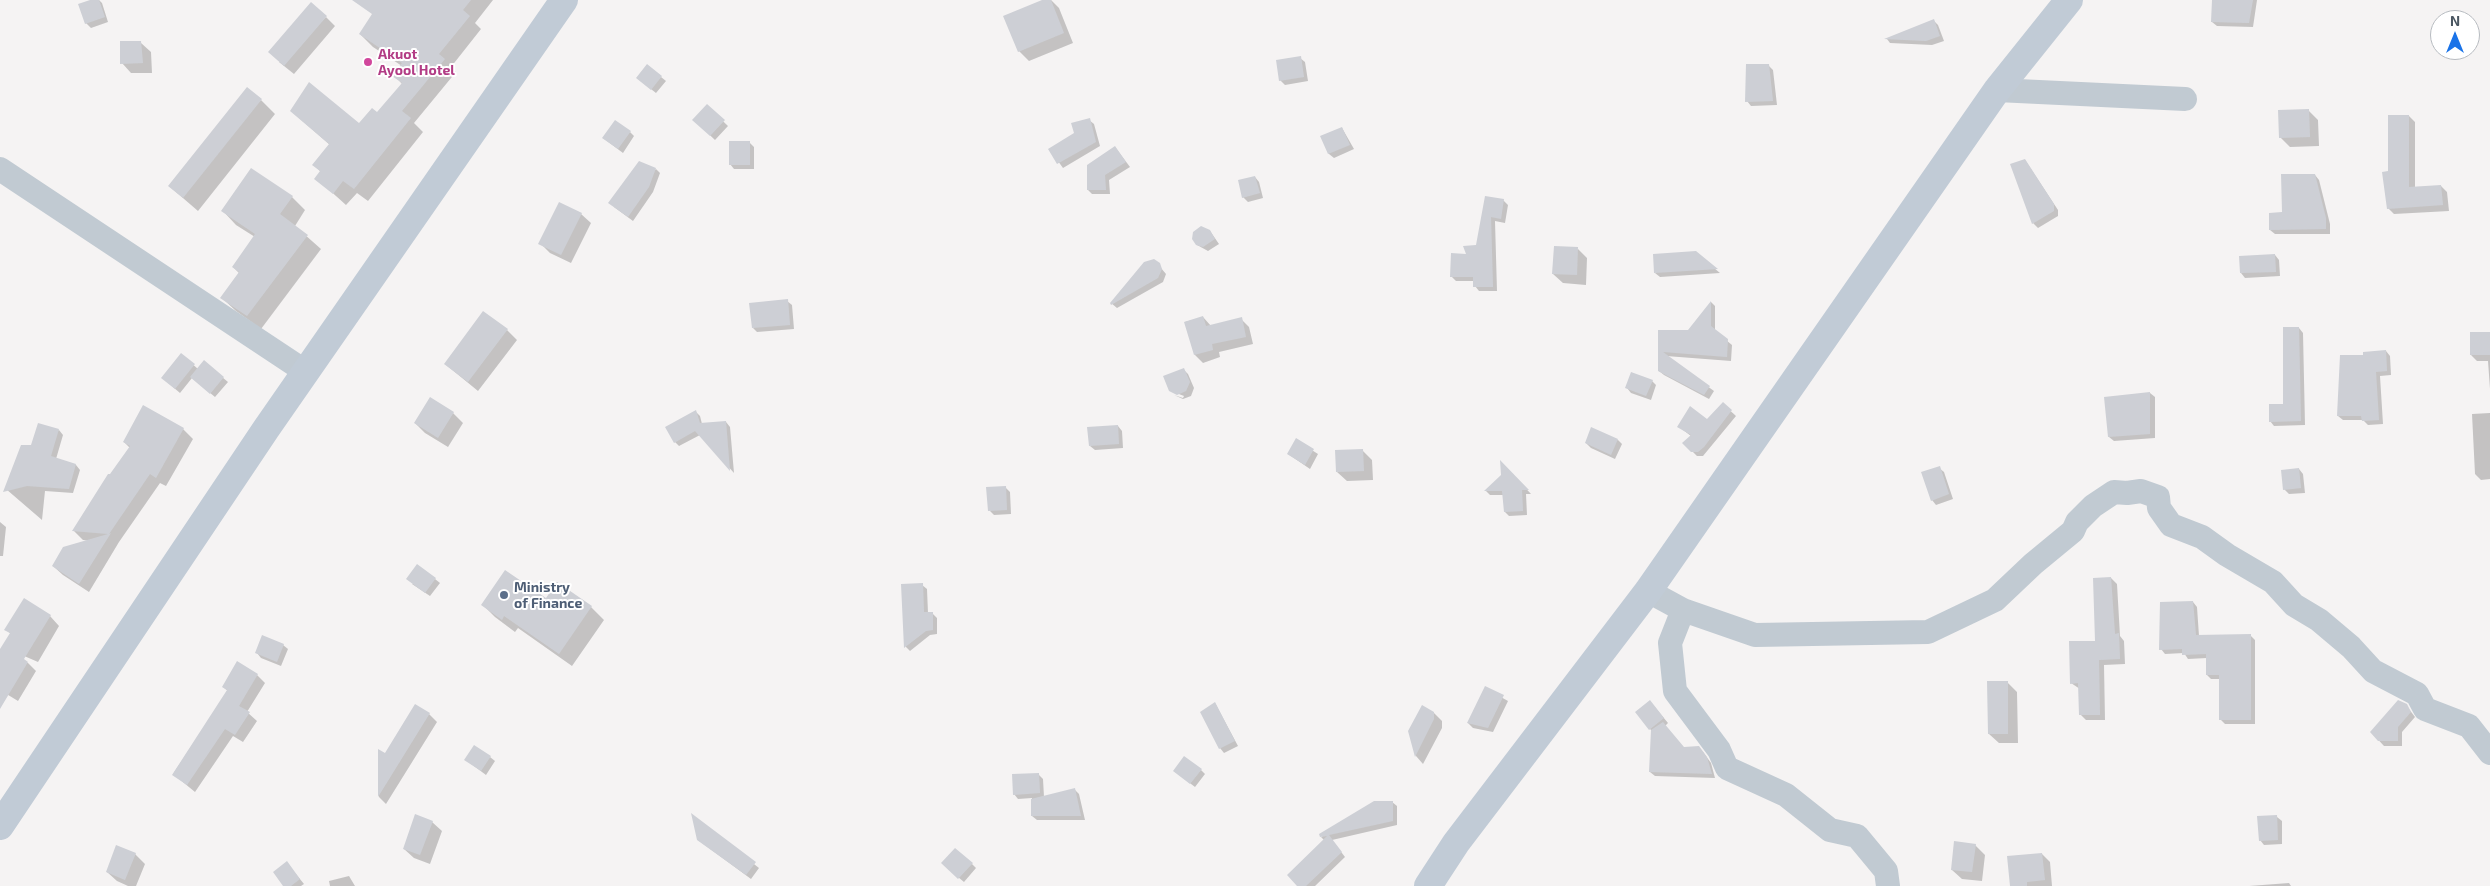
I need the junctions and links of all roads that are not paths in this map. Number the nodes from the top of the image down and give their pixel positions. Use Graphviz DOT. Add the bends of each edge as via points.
graph roads {
  1 [pos="564,0"];
  2 [pos="2069,0"];
  3 [pos="1997,90"];
  4 [pos="2185,99"];
  5 [pos="0,169"];
  6 [pos="306,372"];
  7 [pos="1648,591"];
  8 [pos="1683,610"];
  9 [pos="2490,753"];
  10 [pos="0,826"];
  11 [pos="1428,886"];
  12 [pos="1888,886"];
  1 -- 6 [label="street"];
  2 -- 3 [label="street"];
  3 -- 4 [label="street"];
  3 -- 7 [label="street"];
  5 -- 6 [label="street"];
  6 -- 10 [label="street"];
  7 -- 8 [label="street"];
  7 -- 11 [label="street" via="1456,843"];
  8 -- 9 [label="street" via="1754,635 1928,632 1995,600 2073,531 2093,506 2114,492 2141,491 2158,497 2159,508 2171,525 2194,534 2273,582 2294,605 2319,620 2351,647 2373,672 2417,694 2425,709 2470,726"];
  8 -- 12 [label="street" via="1670,643 1675,692 1719,750 1727,768 1786,795 1830,830 1856,836 1886,871"];
}
